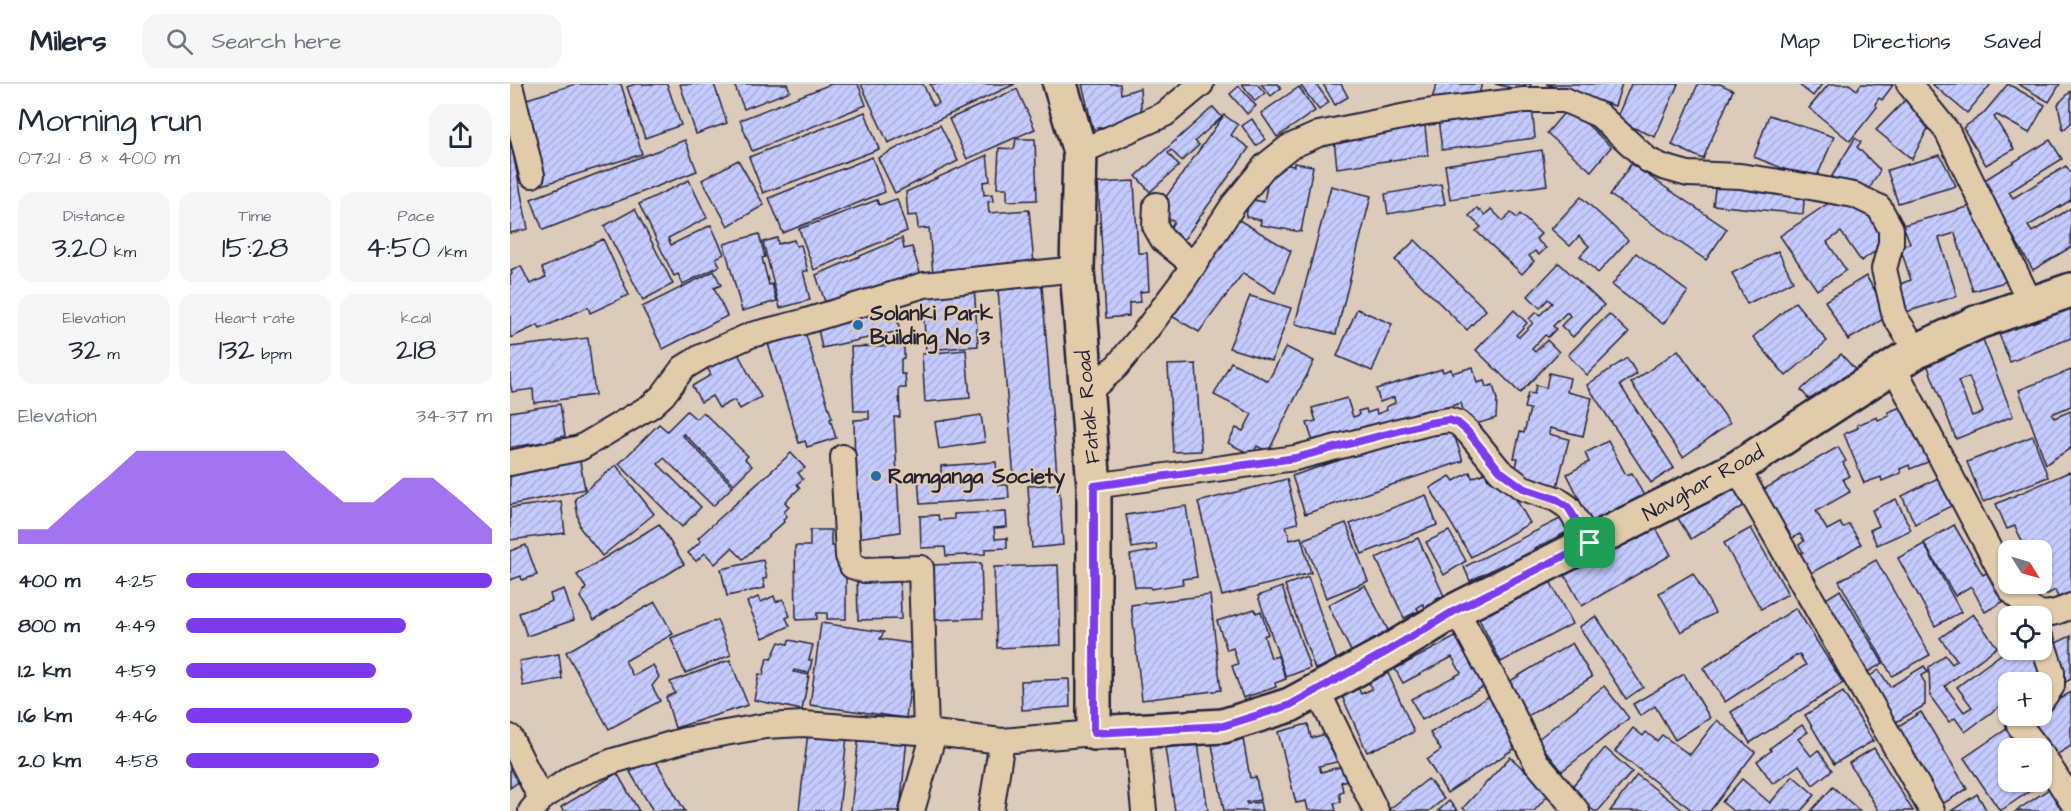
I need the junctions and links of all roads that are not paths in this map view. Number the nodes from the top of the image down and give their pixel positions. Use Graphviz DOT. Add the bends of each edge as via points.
graph roads {
  1 [pos="1060,84"];
  2 [pos="1201,84"];
  3 [pos="1909,84"];
  4 [pos="510,86"];
  5 [pos="1080,152"];
  6 [pos="532,175"];
  7 [pos="1156,205"];
  8 [pos="1194,265"];
  9 [pos="1077,268"];
  10 [pos="2071,290"];
  11 [pos="2031,304"];
  12 [pos="1905,359"];
  13 [pos="1087,393"];
  14 [pos="843,457"];
  15 [pos="510,463"];
  16 [pos="1737,468"];
  17 [pos="1094,486"];
  18 [pos="1590,543"];
  19 [pos="2028,606"];
  20 [pos="2071,606"];
  21 [pos="1456,610"];
  22 [pos="2052,615"];
  23 [pos="1317,690"];
  24 [pos="2020,726"];
  25 [pos="1136,730"];
  26 [pos="930,733"];
  27 [pos="1094,733"];
  28 [pos="510,737"];
  29 [pos="2029,738"];
  30 [pos="1002,741"];
  31 [pos="2052,771"];
  32 [pos="2071,800"];
  33 [pos="536,805"];
  34 [pos="912,811"];
  35 [pos="991,811"];
  36 [pos="1144,811"];
  37 [pos="1376,811"];
  38 [pos="1577,811"];
  39 [pos="1932,811"];
  1 -- 5 [label="main road, Fatak Road"];
  2 -- 5 [label="street" via="1165,114"];
  3 -- 11 [label="street" via="1947,131"];
  4 -- 6 [label="street"];
  5 -- 9 [label="main road, Fatak Road"];
  7 -- 8 [label="street" via="1155,226 1163,240"];
  8 -- 12 [label="street" via="1234,204 1265,166 1289,147 1319,134 1426,112 1524,100 1565,100 1599,115 1648,160 1663,167 1688,174 1740,176 1854,195 1879,207 1891,229 1884,269"];
  8 -- 13 [label="street" via="1117,366"];
  9 -- 13 [label="main road, Fatak Road"];
  9 -- 15 [label="street" via="924,285 751,335 683,368 651,406 580,448"];
  10 -- 11 [label="main road, Navghar Road"];
  11 -- 12 [label="main road, Navghar Road" via="1978,322"];
  12 -- 16 [label="main road, Navghar Road"];
  12 -- 19 [label="street" via="2010,589"];
  13 -- 17 [label="main road, Fatak Road"];
  14 -- 26 [label="street" via="848,556 852,566 864,570 921,568"];
  16 -- 18 [label="main road, Navghar Road"];
  16 -- 39 [label="street"];
  17 -- 18 [label="street" via="1295,458 1449,420 1468,432 1500,471 1523,488 1568,507"];
  17 -- 27 [label="main road, Fatak Road"];
  18 -- 21 [label="main road, Navghar Road"];
  20 -- 22 [label="street"];
  21 -- 23 [label="main road, Navghar Road"];
  21 -- 38 [label="street" via="1536,762"];
  23 -- 25 [label="main road, Navghar Road" via="1290,705 1223,726"];
  23 -- 37 [label="street"];
  24 -- 29 [label="street"];
  25 -- 27 [label="main road, Navghar Road"];
  25 -- 36 [label="street"];
  26 -- 30 [label="street"];
  26 -- 33 [label="street" via="803,724 765,726 685,740 574,776"];
  26 -- 34 [label="street"];
  27 -- 30 [label="street"];
  28 -- 33 [label="street"];
  30 -- 35 [label="street"];
  31 -- 32 [label="street"];
}
